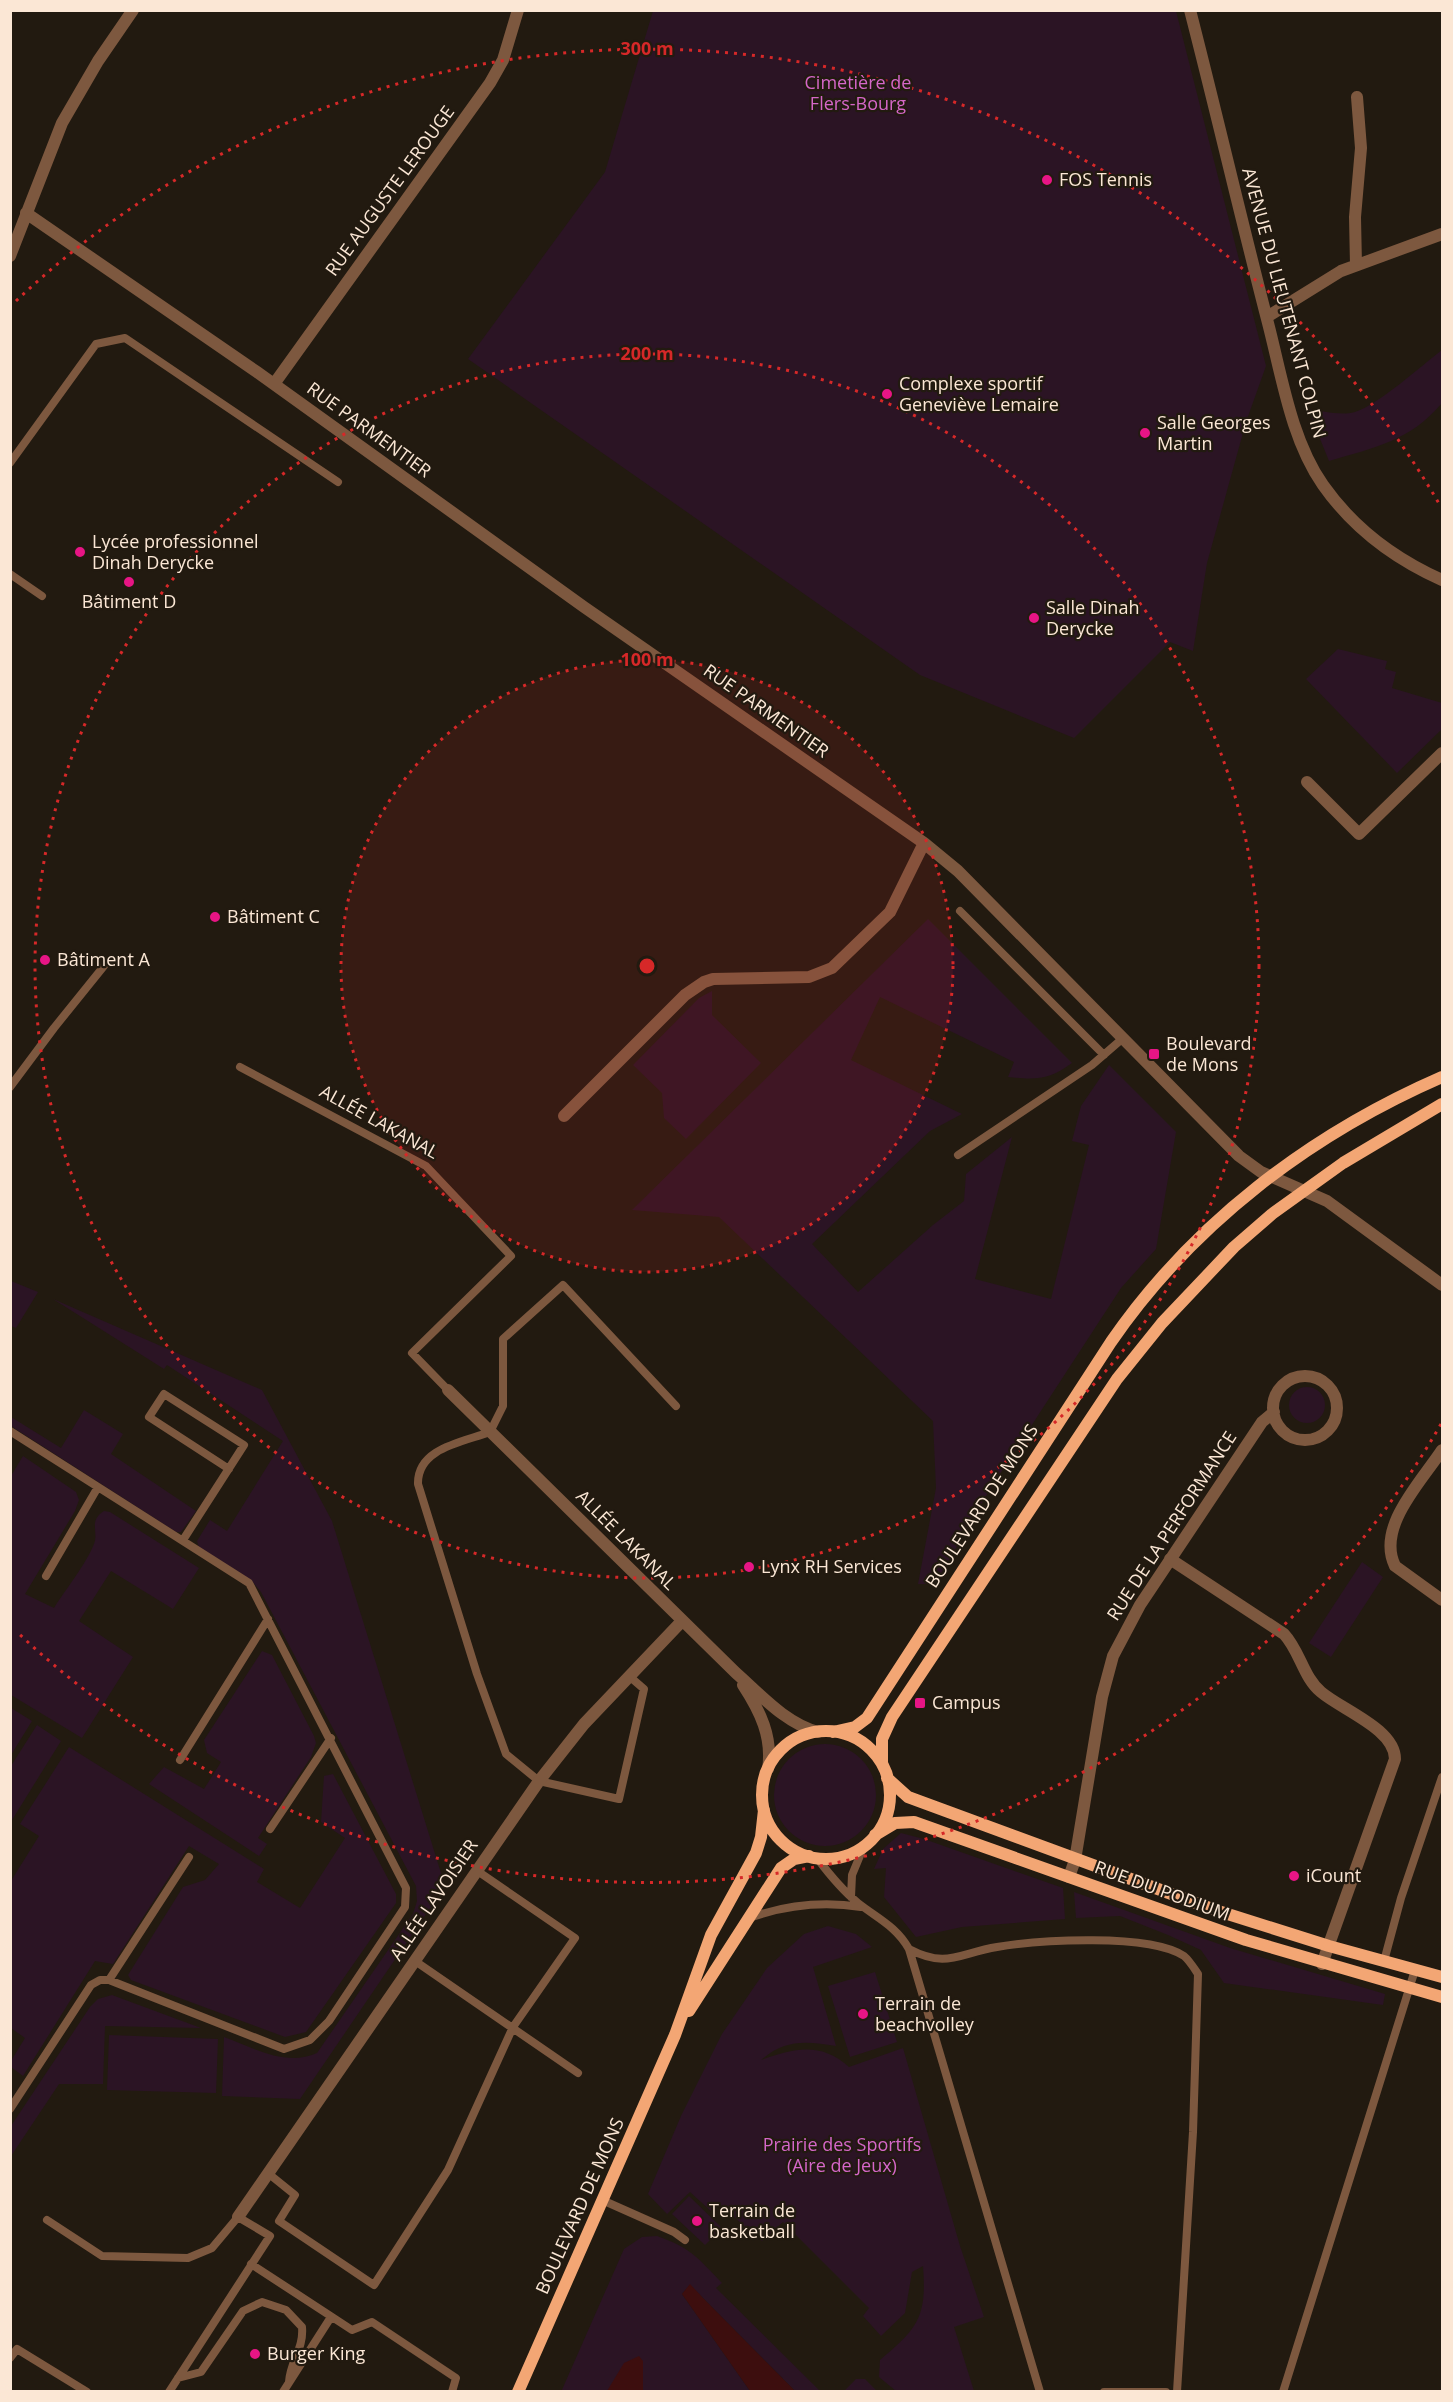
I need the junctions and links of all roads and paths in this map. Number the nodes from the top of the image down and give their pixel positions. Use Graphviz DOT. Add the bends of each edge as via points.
graph roads {
  1 [pos="133,10"];
  2 [pos="518,10"];
  3 [pos="1190,10"];
  4 [pos="1357,98"];
  5 [pos="26,213"];
  6 [pos="1443,234"];
  7 [pos="10,256"];
  8 [pos="1356,265"];
  9 [pos="1267,317"];
  10 [pos="274,384"];
  11 [pos="10,464"];
  12 [pos="338,482"];
  13 [pos="10,574"];
  14 [pos="1443,580"];
  15 [pos="42,596"];
  16 [pos="1443,753"];
  17 [pos="1307,782"];
  18 [pos="924,843"];
  19 [pos="960,911"];
  20 [pos="104,966"];
  21 [pos="1122,1039"];
  22 [pos="1104,1055"];
  23 [pos="240,1067"];
  24 [pos="1443,1077"];
  25 [pos="10,1087"];
  26 [pos="1443,1104"];
  27 [pos="564,1116"];
  28 [pos="958,1155"];
  29 [pos="1269,1176"];
  30 [pos="1304,1190"];
  31 [pos="1443,1286"];
  32 [pos="448,1390"];
  33 [pos="676,1406"];
  34 [pos="1274,1412"];
  35 [pos="10,1431"];
  36 [pos="490,1432"];
  37 [pos="1443,1450"];
  38 [pos="229,1469"];
  39 [pos="98,1487"];
  40 [pos="183,1540"];
  41 [pos="1170,1559"];
  42 [pos="46,1576"];
  43 [pos="1443,1600"];
  44 [pos="268,1619"];
  45 [pos="682,1621"];
  46 [pos="736,1673"];
  47 [pos="628,1676"];
  48 [pos="818,1732"];
  49 [pos="833,1732"];
  50 [pos="330,1738"];
  51 [pos="180,1760"];
  52 [pos="882,1764"];
  53 [pos="768,1769"];
  54 [pos="1443,1777"];
  55 [pos="887,1778"];
  56 [pos="539,1781"];
  57 [pos="764,1810"];
  58 [pos="270,1829"];
  59 [pos="875,1835"];
  60 [pos="864,1846"];
  61 [pos="189,1857"];
  62 [pos="813,1857"];
  63 [pos="1075,1860"];
  64 [pos="476,1870"];
  65 [pos="1069,1877"];
  66 [pos="851,1897"];
  67 [pos="864,1908"];
  68 [pos="748,1919"];
  69 [pos="1329,1946"];
  70 [pos="909,1949"];
  71 [pos="415,1961"];
  72 [pos="1384,1961"];
  73 [pos="1322,1964"];
  74 [pos="1415,1970"];
  75 [pos="1443,1977"];
  76 [pos="109,1980"];
  77 [pos="1409,1989"];
  78 [pos="1443,1997"];
  79 [pos="513,2027"];
  80 [pos="675,2035"];
  81 [pos="578,2073"];
  82 [pos="10,2109"];
  83 [pos="269,2174"];
  84 [pos="602,2200"];
  85 [pos="238,2217"];
  86 [pos="47,2220"];
  87 [pos="685,2240"];
  88 [pos="251,2264"];
  89 [pos="331,2316"];
  90 [pos="10,2358"];
  91 [pos="178,2378"];
  92 [pos="289,2382"];
  93 [pos="87,2391"];
  94 [pos="169,2391"];
  95 [pos="283,2391"];
  96 [pos="452,2391"];
  97 [pos="518,2391"];
  98 [pos="1040,2391"];
  99 [pos="1104,2391"];
  100 [pos="1166,2391"];
  101 [pos="1177,2391"];
  102 [pos="1283,2391"];
  1 -- 5 [label="street" via="70,108"];
  2 -- 10 [label="street, RUE AUGUSTE LEROUGE" via="503,60 490,83"];
  3 -- 9 [label="street, AVENUE DU LIEUTENANT COLPIN"];
  4 -- 8 [label="street" via="1361,154 1355,217"];
  5 -- 7 [label="street"];
  5 -- 10 [label="street, RUE PARMENTIER"];
  6 -- 8 [label="street"];
  8 -- 9 [label="street"];
  9 -- 14 [label="street, AVENUE DU LIEUTENANT COLPIN" via="1300,442 1323,485 1378,544"];
  10 -- 18 [label="street, RUE PARMENTIER" via="584,607"];
  11 -- 12 [label="lane" via="96,344 125,338"];
  13 -- 15 [label="lane"];
  16 -- 17 [label="street" via="1359,834"];
  18 -- 21 [label="street, RUE PARMENTIER" via="964,878"];
  18 -- 27 [label="street" via="890,912 839,963 809,977 704,982 686,995"];
  19 -- 22 [label="lane"];
  20 -- 25 [label="lane"];
  21 -- 22 [label="lane"];
  21 -- 29 [label="street, RUE PARMENTIER" via="1231,1148"];
  22 -- 28 [label="lane"];
  23 -- 32 [label="lane, ALLÉE LAKANAL" via="426,1166 511,1256 412,1353"];
  24 -- 29 [label="main road, BOULEVARD DE MONS" via="1375,1108"];
  26 -- 30 [label="main road"];
  29 -- 30 [label="street, RUE PARMENTIER"];
  29 -- 49 [label="main road, BOULEVARD DE MONS" via="1176,1261 1132,1311 867,1718 855,1727"];
  30 -- 31 [label="street, RUE PARMENTIER" via="1327,1201"];
  30 -- 52 [label="main road" via="1211,1270 1124,1370 892,1718 882,1739"];
  32 -- 36 [label="street, ALLÉE LAKANAL"];
  33 -- 36 [label="lane" via="562,1285 503,1339 503,1406"];
  34 -- 34 [label="street, RUE DE LA PERFORMANCE" via="1280,1389 1300,1376 1324,1382 1334,1394 1336,1405 1331,1425 1319,1436 1298,1438 1284,1431"];
  34 -- 41 [label="street, RUE DE LA PERFORMANCE" via="1262,1422"];
  35 -- 39 [label="lane"];
  36 -- 45 [label="street, ALLÉE LAKANAL"];
  36 -- 56 [label="lane" via="430,1456 418,1474 418,1484 500,1741 517,1765"];
  37 -- 43 [label="street" via="1394,1522 1389,1539 1395,1566"];
  38 -- 38 [label="lane" via="244,1445 164,1394 149,1418"];
  38 -- 40 [label="lane"];
  39 -- 40 [label="lane"];
  39 -- 42 [label="lane"];
  40 -- 44 [label="lane" via="249,1583"];
  41 -- 63 [label="street, RUE DE LA PERFORMANCE" via="1130,1620 1113,1656 1102,1697"];
  41 -- 69 [label="street" via="1284,1634 1313,1684 1385,1736 1395,1751"];
  44 -- 50 [label="lane"];
  44 -- 51 [label="lane"];
  45 -- 46 [label="street, ALLÉE LAKANAL"];
  45 -- 47 [label="street, ALLÉE LAVOISIER"];
  46 -- 48 [label="street, ALLÉE LAKANAL" via="785,1715"];
  46 -- 53 [label="street, ALLÉE LAKANAL" via="765,1728 770,1746"];
  47 -- 56 [label="street, ALLÉE LAVOISIER"];
  47 -- 56 [label="lane" via="644,1689 619,1799"];
  48 -- 49 [label="main road"];
  48 -- 53 [label="main road" via="788,1744"];
  49 -- 52 [label="main road" via="861,1742"];
  50 -- 58 [label="lane"];
  50 -- 76 [label="lane" via="406,1888 405,1907 328,2020 310,2040 284,2049"];
  52 -- 55 [label="main road"];
  53 -- 57 [label="main road" via="762,1793"];
  54 -- 72 [label="lane" via="1401,1898"];
  55 -- 59 [label="main road" via="888,1808"];
  55 -- 63 [label="main road, RUE DU PODIUM" via="908,1797"];
  56 -- 64 [label="street, ALLÉE LAVOISIER"];
  57 -- 62 [label="main road" via="780,1839 793,1850"];
  57 -- 80 [label="main road, BOULEVARD DE MONS" via="756,1853 711,1935"];
  59 -- 60 [label="main road"];
  59 -- 65 [label="main road, RUE DU PODIUM" via="895,1822 914,1821"];
  60 -- 62 [label="main road" via="842,1857"];
  60 -- 66 [label="lane" via="852,1875"];
  61 -- 76 [label="lane"];
  62 -- 66 [label="lane"];
  62 -- 68 [label="main road, BOULEVARD DE MONS" via="794,1859 784,1865"];
  63 -- 65 [label="street, RUE DE LA PERFORMANCE"];
  63 -- 69 [label="main road, RUE DU PODIUM"];
  64 -- 71 [label="street, ALLÉE LAVOISIER"];
  64 -- 79 [label="lane" via="575,1938"];
  65 -- 73 [label="main road, RUE DU PODIUM"];
  66 -- 67 [label="lane"];
  67 -- 68 [label="lane" via="812,1903"];
  67 -- 70 [label="lane" via="893,1927"];
  68 -- 80 [label="main road, BOULEVARD DE MONS"];
  69 -- 72 [label="main road, RUE DU PODIUM"];
  69 -- 73 [label="street"];
  70 -- 98 [label="lane"];
  70 -- 101 [label="lane" via="938,1960 953,1960 999,1947 1071,1941 1140,1944 1185,1957 1198,1974"];
  71 -- 79 [label="lane"];
  71 -- 83 [label="street, ALLÉE LAVOISIER"];
  72 -- 74 [label="main road, RUE DU PODIUM"];
  73 -- 77 [label="main road, RUE DU PODIUM"];
  74 -- 75 [label="main road, RUE DU PODIUM"];
  74 -- 77 [label="lane"];
  76 -- 82 [label="lane" via="91,1985"];
  77 -- 78 [label="main road, RUE DU PODIUM"];
  77 -- 102 [label="lane"];
  79 -- 81 [label="lane"];
  79 -- 83 [label="lane" via="448,2170 374,2285 279,2221 295,2195"];
  80 -- 84 [label="main road, BOULEVARD DE MONS"];
  83 -- 85 [label="street, ALLÉE LAVOISIER"];
  84 -- 87 [label="lane"];
  84 -- 97 [label="main road, BOULEVARD DE MONS"];
  85 -- 86 [label="lane" via="212,2248 188,2258 102,2256"];
  85 -- 88 [label="lane" via="270,2236"];
  88 -- 89 [label="lane"];
  88 -- 91 [label="lane"];
  89 -- 92 [label="lane"];
  89 -- 96 [label="lane" via="352,2330 372,2322 456,2378"];
  90 -- 93 [label="lane" via="17,2349"];
  91 -- 92 [label="lane" via="201,2373 243,2311 262,2302 286,2310 302,2327 300,2353 290,2368"];
  91 -- 94 [label="lane"];
  92 -- 95 [label="lane"];
  99 -- 100 [label="lane"];
}
